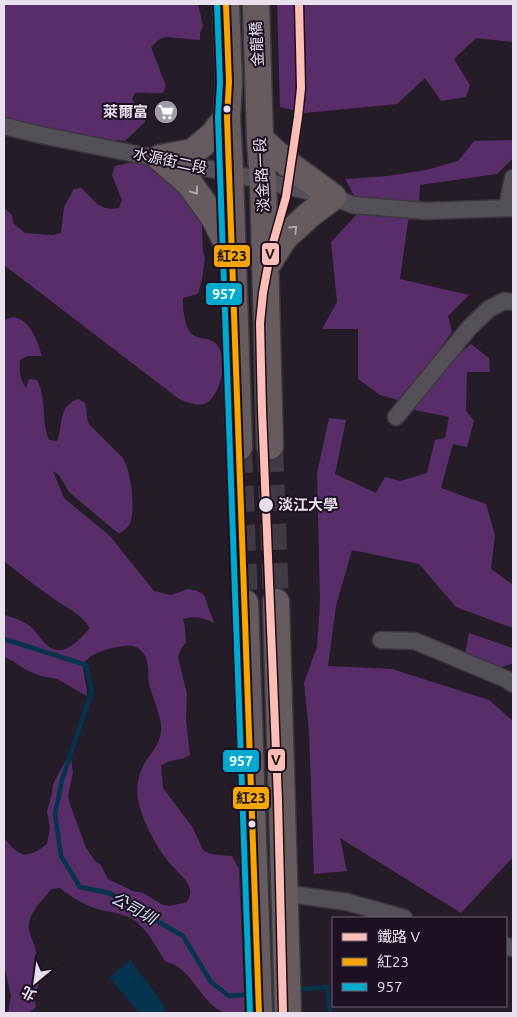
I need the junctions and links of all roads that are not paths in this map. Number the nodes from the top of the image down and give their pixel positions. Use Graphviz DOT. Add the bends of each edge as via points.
graph roads {
  1 [pos="226,4"];
  2 [pos="256,4"];
  3 [pos="259,83"];
  4 [pos="227,117"];
  5 [pos="4,126"];
  6 [pos="260,139"];
  7 [pos="160,158"];
  8 [pos="230,173"];
  9 [pos="513,178"];
  10 [pos="263,181"];
  11 [pos="333,196"];
  12 [pos="510,208"];
  13 [pos="232,252"];
  14 [pos="266,268"];
  15 [pos="513,302"];
  16 [pos="396,417"];
  17 [pos="270,446"];
  18 [pos="239,447"];
  19 [pos="276,602"];
  20 [pos="245,603"];
  21 [pos="381,640"];
  22 [pos="513,684"];
  23 [pos="283,893"];
  24 [pos="400,917"];
  25 [pos="259,1013"];
  26 [pos="288,1013"];
  1 -- 4 [label="main road, 金龍橋"];
  2 -- 3 [label="main road, 金龍橋"];
  3 -- 6 [label="main road, 淡金路一段"];
  4 -- 7 [label="main road" via="213,136 193,152"];
  4 -- 8 [label="main road"];
  5 -- 7 [label="street, 水源街二段"];
  6 -- 10 [label="main road, 淡金路一段"];
  6 -- 11 [label="main road"];
  7 -- 8 [label="street, 水源街二段"];
  7 -- 13 [label="main road, one-way" via="189,183 215,219"];
  8 -- 10 [label="street, 水源街二段"];
  8 -- 13 [label="main road"];
  9 -- 12 [label="street"];
  10 -- 11 [label="street, 水源街二段"];
  10 -- 14 [label="main road, 淡金路一段"];
  11 -- 12 [label="street, 水源街二段" via="353,205 426,211"];
  14 -- 11 [label="main road, one-way" via="284,238"];
  13 -- 18 [label="main road"];
  14 -- 17 [label="main road, 淡金路一段"];
  15 -- 16 [label="street" via="504,301 489,309 470,327"];
  19 -- 23 [label="main road"];
  20 -- 25 [label="main road"];
  21 -- 22 [label="street" via="415,641 506,678"];
  23 -- 24 [label="street" via="348,902"];
  23 -- 26 [label="main road"];
}
